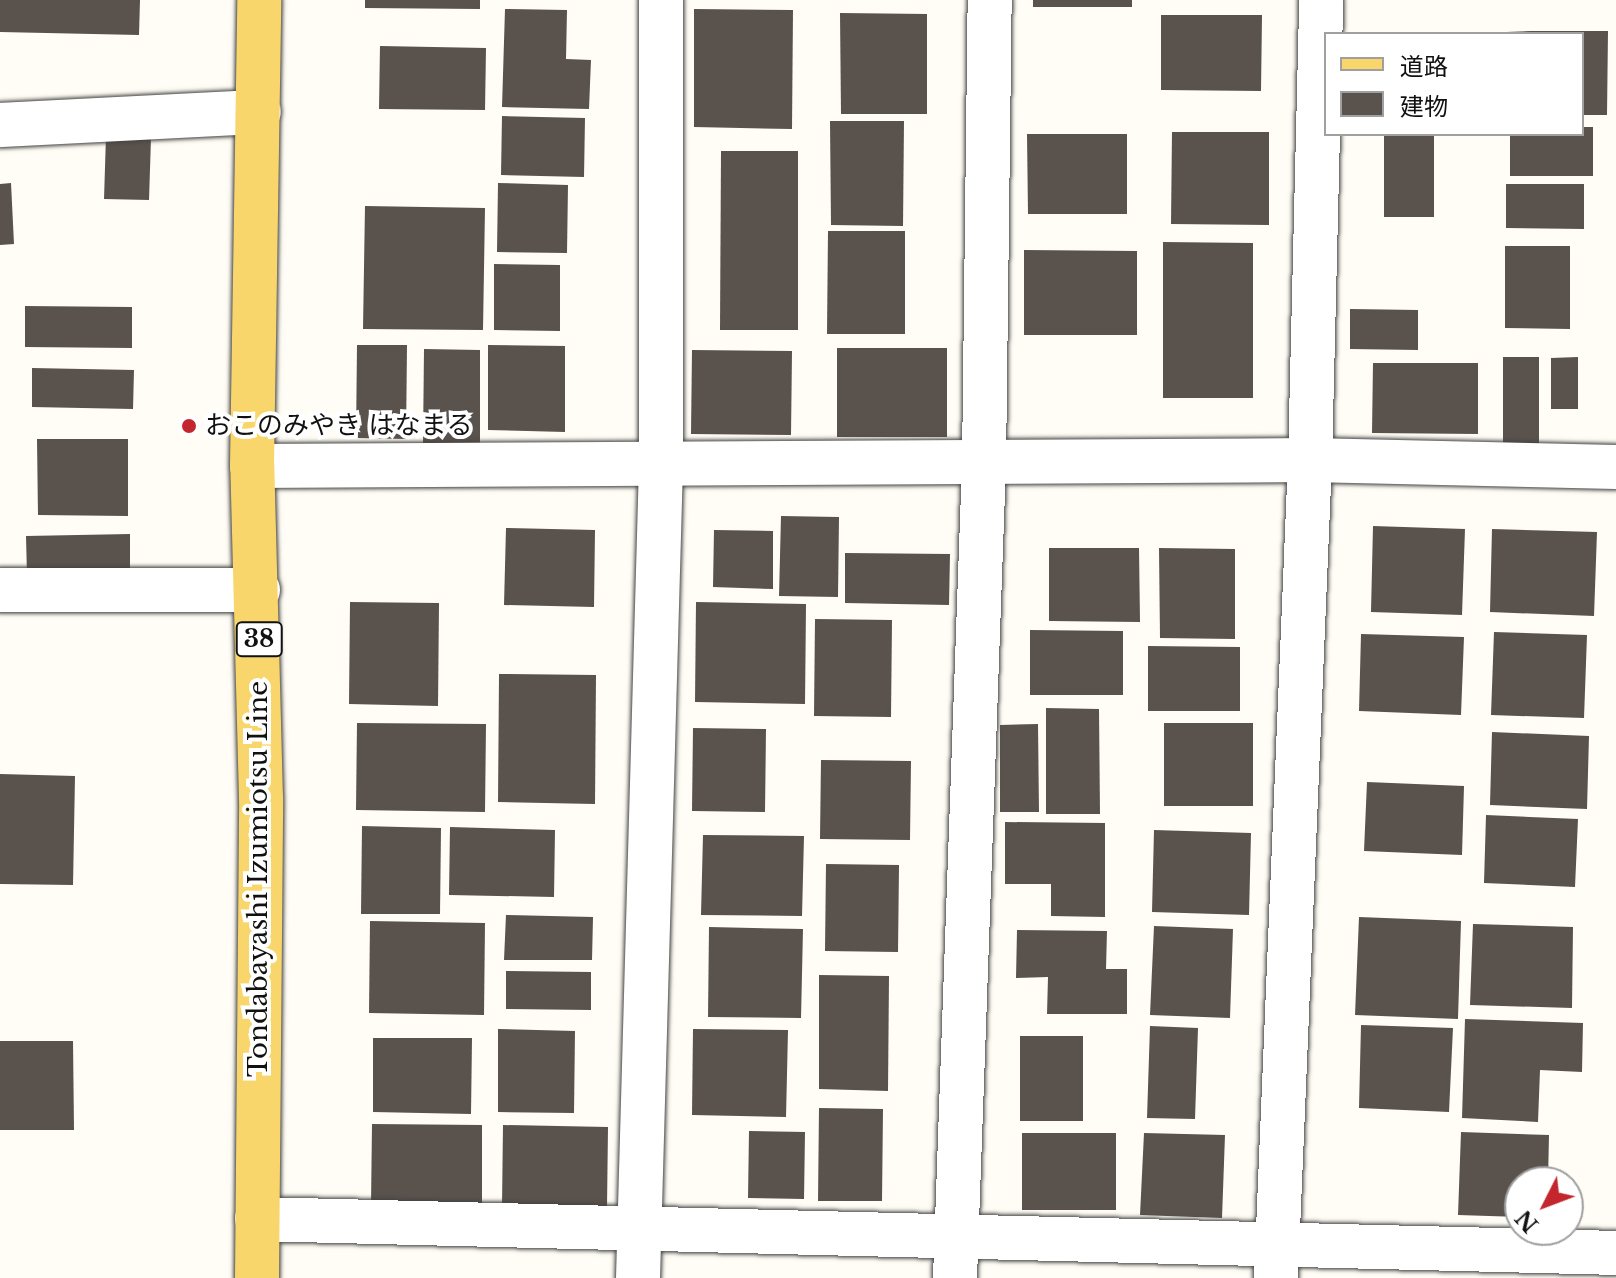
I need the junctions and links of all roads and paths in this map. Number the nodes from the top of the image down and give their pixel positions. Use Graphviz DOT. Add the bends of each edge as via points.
graph roads {
  1 [pos="259,0"];
  2 [pos="661,0"];
  3 [pos="990,0"];
  4 [pos="1321,0"];
  5 [pos="259,112"];
  6 [pos="0,125"];
  7 [pos="1310,460"];
  8 [pos="661,463"];
  9 [pos="984,465"];
  10 [pos="252,466"];
  11 [pos="1616,467"];
  12 [pos="0,590"];
  13 [pos="258,590"];
  14 [pos="257,1219"];
  15 [pos="639,1227"];
  16 [pos="956,1234"];
  17 [pos="1616,1253"];
  18 [pos="1277,1260"];
  19 [pos="1616,1261"];
  20 [pos="257,1278"];
  21 [pos="638,1278"];
  22 [pos="955,1278"];
  23 [pos="1615,1278"];
  1 -- 5 [label="main road, Tondabayashi Izumiotsu Line / 38"];
  2 -- 8 [label="street"];
  3 -- 9 [label="street"];
  4 -- 7 [label="street"];
  5 -- 6 [label="street"];
  5 -- 10 [label="main road, Tondabayashi Izumiotsu Line / 38"];
  7 -- 9 [label="street"];
  7 -- 11 [label="street"];
  7 -- 18 [label="street"];
  8 -- 9 [label="street"];
  8 -- 10 [label="street"];
  8 -- 15 [label="street"];
  9 -- 16 [label="street"];
  10 -- 13 [label="main road, Tondabayashi Izumiotsu Line / 38"];
  12 -- 13 [label="street"];
  13 -- 14 [label="main road, Tondabayashi Izumiotsu Line / 38"];
  14 -- 15 [label="street"];
  14 -- 20 [label="main road, Tondabayashi Izumiotsu Line / 38"];
  15 -- 16 [label="street"];
  15 -- 21 [label="street"];
  16 -- 18 [label="street"];
  16 -- 22 [label="street"];
  17 -- 18 [label="street"];
  19 -- 23 [label="street"];
}
